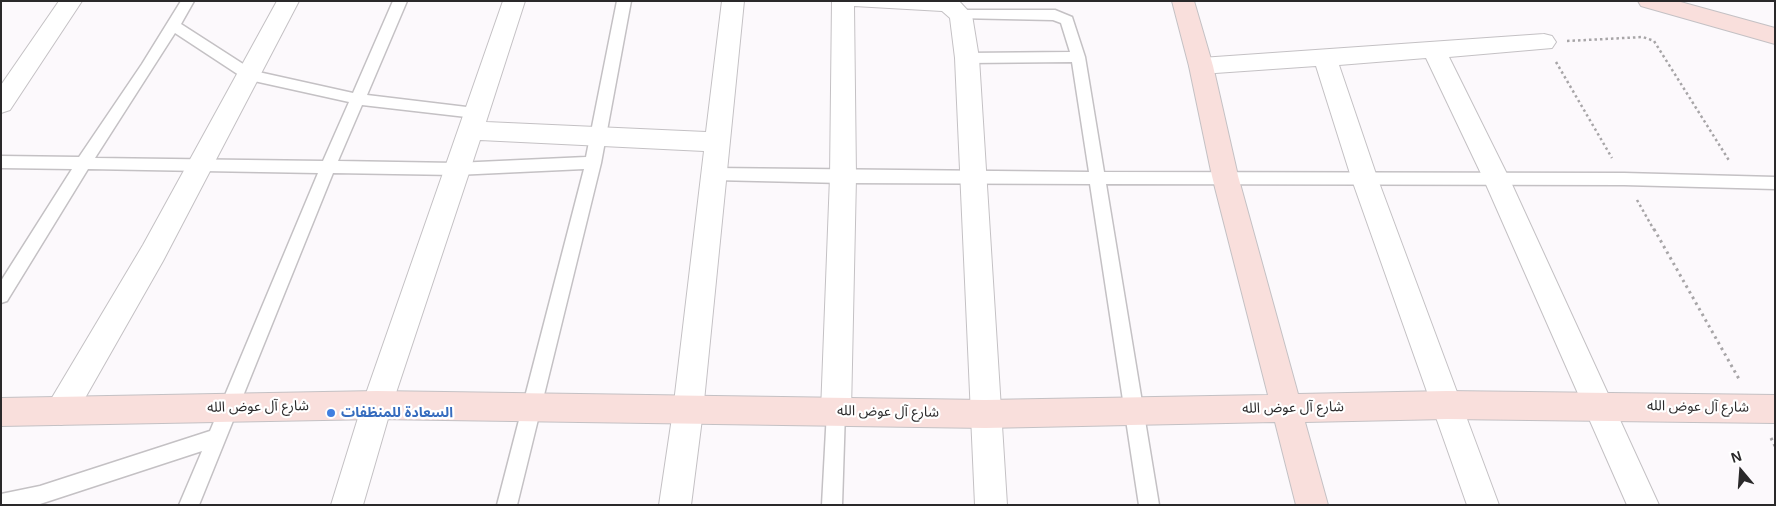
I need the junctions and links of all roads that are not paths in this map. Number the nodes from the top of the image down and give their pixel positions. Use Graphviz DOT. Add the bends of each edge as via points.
graph roads {
  1 [pos="71,1"];
  2 [pos="188,1"];
  3 [pos="288,1"];
  4 [pos="400,1"];
  5 [pos="514,1"];
  6 [pos="624,1"];
  7 [pos="733,1"];
  8 [pos="843,1"];
  9 [pos="862,1"];
  10 [pos="1183,1"];
  11 [pos="1649,1"];
  12 [pos="952,7"];
  13 [pos="174,26"];
  14 [pos="1775,36"];
  15 [pos="1544,42"];
  16 [pos="1434,50"];
  17 [pos="1078,57"];
  18 [pos="967,58"];
  19 [pos="1324,58"];
  20 [pos="1201,66"];
  21 [pos="250,75"];
  22 [pos="358,99"];
  23 [pos="1,104"];
  24 [pos="473,121"];
  25 [pos="599,138"];
  26 [pos="718,142"];
  27 [pos="1,162"];
  28 [pos="84,162"];
  29 [pos="593,163"];
  30 [pos="199,166"];
  31 [pos="328,167"];
  32 [pos="456,169"];
  33 [pos="714,174"];
  34 [pos="1225,176"];
  35 [pos="843,177"];
  36 [pos="972,177"];
  37 [pos="1364,177"];
  38 [pos="1096,178"];
  39 [pos="1496,180"];
  40 [pos="1775,183"];
  41 [pos="1,296"];
  42 [pos="377,405"];
  43 [pos="1447,405"];
  44 [pos="1597,406"];
  45 [pos="228,407"];
  46 [pos="1286,408"];
  47 [pos="1765,408"];
  48 [pos="533,409"];
  49 [pos="61,411"];
  50 [pos="688,411"];
  51 [pos="836,411"];
  52 [pos="1135,411"];
  53 [pos="1,412"];
  54 [pos="985,414"];
  55 [pos="215,438"];
  56 [pos="37,500"];
  57 [pos="1,502"];
  58 [pos="189,505"];
  59 [pos="346,505"];
  60 [pos="507,505"];
  61 [pos="675,505"];
  62 [pos="832,505"];
  63 [pos="991,505"];
  64 [pos="1149,505"];
  65 [pos="1312,505"];
  66 [pos="1483,505"];
  67 [pos="1643,505"];
  1 -- 23 [label="street"];
  2 -- 13 [label="lane"];
  3 -- 21 [label="street"];
  4 -- 22 [label="lane"];
  5 -- 24 [label="street"];
  6 -- 25 [label="lane"];
  7 -- 26 [label="street"];
  8 -- 35 [label="street"];
  9 -- 12 [label="street"];
  10 -- 20 [label="street"];
  11 -- 14 [label="street"];
  12 -- 17 [label="lane" via="1055,14 1067,20"];
  12 -- 18 [label="street"];
  13 -- 21 [label="lane"];
  13 -- 28 [label="lane"];
  15 -- 16 [label="street"];
  16 -- 19 [label="street"];
  16 -- 39 [label="street"];
  17 -- 18 [label="lane"];
  17 -- 38 [label="lane"];
  18 -- 36 [label="street"];
  19 -- 20 [label="street"];
  19 -- 37 [label="street"];
  20 -- 34 [label="street"];
  21 -- 22 [label="lane"];
  21 -- 30 [label="street"];
  22 -- 24 [label="lane"];
  22 -- 31 [label="lane"];
  24 -- 25 [label="street"];
  24 -- 32 [label="street"];
  25 -- 26 [label="street"];
  25 -- 29 [label="lane"];
  26 -- 33 [label="street"];
  27 -- 28 [label="lane"];
  28 -- 30 [label="lane"];
  28 -- 41 [label="lane"];
  29 -- 32 [label="lane"];
  29 -- 48 [label="lane"];
  30 -- 31 [label="lane"];
  30 -- 49 [label="street" via="153,253"];
  31 -- 32 [label="lane"];
  31 -- 45 [label="lane"];
  32 -- 42 [label="street"];
  33 -- 35 [label="lane"];
  33 -- 50 [label="street"];
  34 -- 37 [label="lane"];
  34 -- 38 [label="lane"];
  34 -- 46 [label="street"];
  35 -- 36 [label="lane"];
  35 -- 51 [label="street"];
  36 -- 38 [label="lane"];
  36 -- 54 [label="street"];
  37 -- 39 [label="lane"];
  37 -- 43 [label="street"];
  38 -- 52 [label="lane"];
  39 -- 40 [label="lane"];
  39 -- 44 [label="street"];
  42 -- 45 [label="street, شارع آل عوض الله"];
  42 -- 48 [label="street, شارع آل عوض الله"];
  42 -- 59 [label="street"];
  43 -- 44 [label="street, شارع آل عوض الله"];
  43 -- 46 [label="street, شارع آل عوض الله"];
  43 -- 66 [label="street"];
  44 -- 47 [label="street, شارع آل عوض الله"];
  44 -- 67 [label="street"];
  45 -- 49 [label="street, شارع آل عوض الله"];
  45 -- 55 [label="lane"];
  46 -- 52 [label="street, شارع آل عوض الله"];
  46 -- 65 [label="street"];
  48 -- 50 [label="street, شارع آل عوض الله"];
  48 -- 60 [label="lane"];
  49 -- 53 [label="street, شارع آل عوض الله"];
  50 -- 51 [label="street, شارع آل عوض الله"];
  50 -- 61 [label="street"];
  51 -- 54 [label="street, شارع آل عوض الله"];
  51 -- 62 [label="lane"];
  52 -- 54 [label="street, شارع آل عوض الله"];
  52 -- 64 [label="lane"];
  54 -- 63 [label="street"];
  55 -- 56 [label="lane"];
  55 -- 58 [label="lane"];
  56 -- 57 [label="lane"];
}
